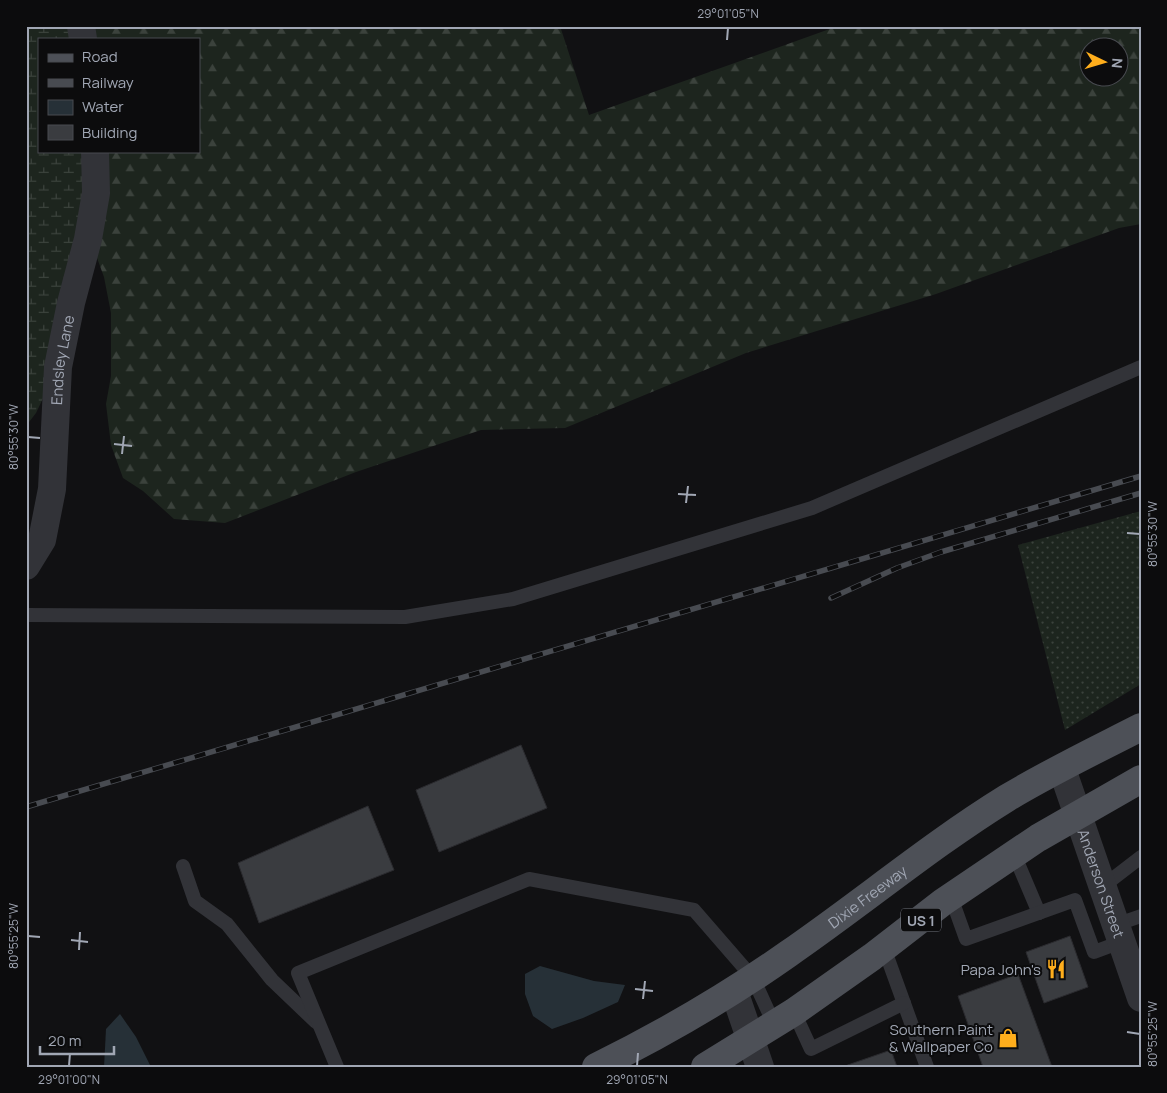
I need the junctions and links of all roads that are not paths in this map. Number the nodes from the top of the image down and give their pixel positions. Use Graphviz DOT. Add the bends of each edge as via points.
graph roads {
  1 [pos="95,152"];
  2 [pos="1141,367"];
  3 [pos="26,566"];
  4 [pos="26,615"];
  5 [pos="1141,727"];
  6 [pos="1062,769"];
  7 [pos="1141,779"];
  8 [pos="1077,814"];
  9 [pos="1014,854"];
  10 [pos="1141,857"];
  11 [pos="183,866"];
  12 [pos="1102,887"];
  13 [pos="951,897"];
  14 [pos="1039,913"];
  15 [pos="1126,928"];
  16 [pos="884,948"];
  17 [pos="743,984"];
  18 [pos="1141,998"];
  19 [pos="904,1003"];
  20 [pos="784,1018"];
  21 [pos="320,1026"];
  22 [pos="750,1039"];
  23 [pos="337,1067"];
  24 [pos="596,1067"];
  25 [pos="705,1067"];
  26 [pos="760,1067"];
  27 [pos="927,1067"];
  1 -- 3 [label="street, Endsley Lane" via="96,193 58,367 52,490 42,540"];
  2 -- 4 [label="lane" via="812,508 513,598 405,617"];
  5 -- 6 [label="main road, Dixie Freeway"];
  6 -- 8 [label="street, Anderson Street"];
  6 -- 17 [label="main road, Dixie Freeway" via="968,824"];
  7 -- 8 [label="main road, US 1"];
  8 -- 9 [label="main road, US 1"];
  8 -- 12 [label="street, Anderson Street"];
  9 -- 13 [label="main road, US 1"];
  9 -- 14 [label="lane"];
  10 -- 12 [label="lane"];
  11 -- 21 [label="lane" via="195,901 227,924 272,980"];
  12 -- 15 [label="street, Anderson Street"];
  13 -- 14 [label="lane" via="966,939"];
  13 -- 16 [label="main road, US 1"];
  14 -- 15 [label="lane" via="1076,900 1094,952"];
  15 -- 18 [label="street, Anderson Street"];
  16 -- 19 [label="lane"];
  16 -- 20 [label="main road, US 1"];
  17 -- 20 [label="lane"];
  17 -- 21 [label="lane" via="694,910 529,879 298,973"];
  17 -- 22 [label="street"];
  17 -- 24 [label="main road, Dixie Freeway" via="674,1026"];
  19 -- 20 [label="lane" via="811,1049"];
  19 -- 27 [label="lane"];
  20 -- 22 [label="main road, US 1"];
  21 -- 23 [label="lane"];
  22 -- 25 [label="main road, US 1"];
  22 -- 26 [label="street"];
}
